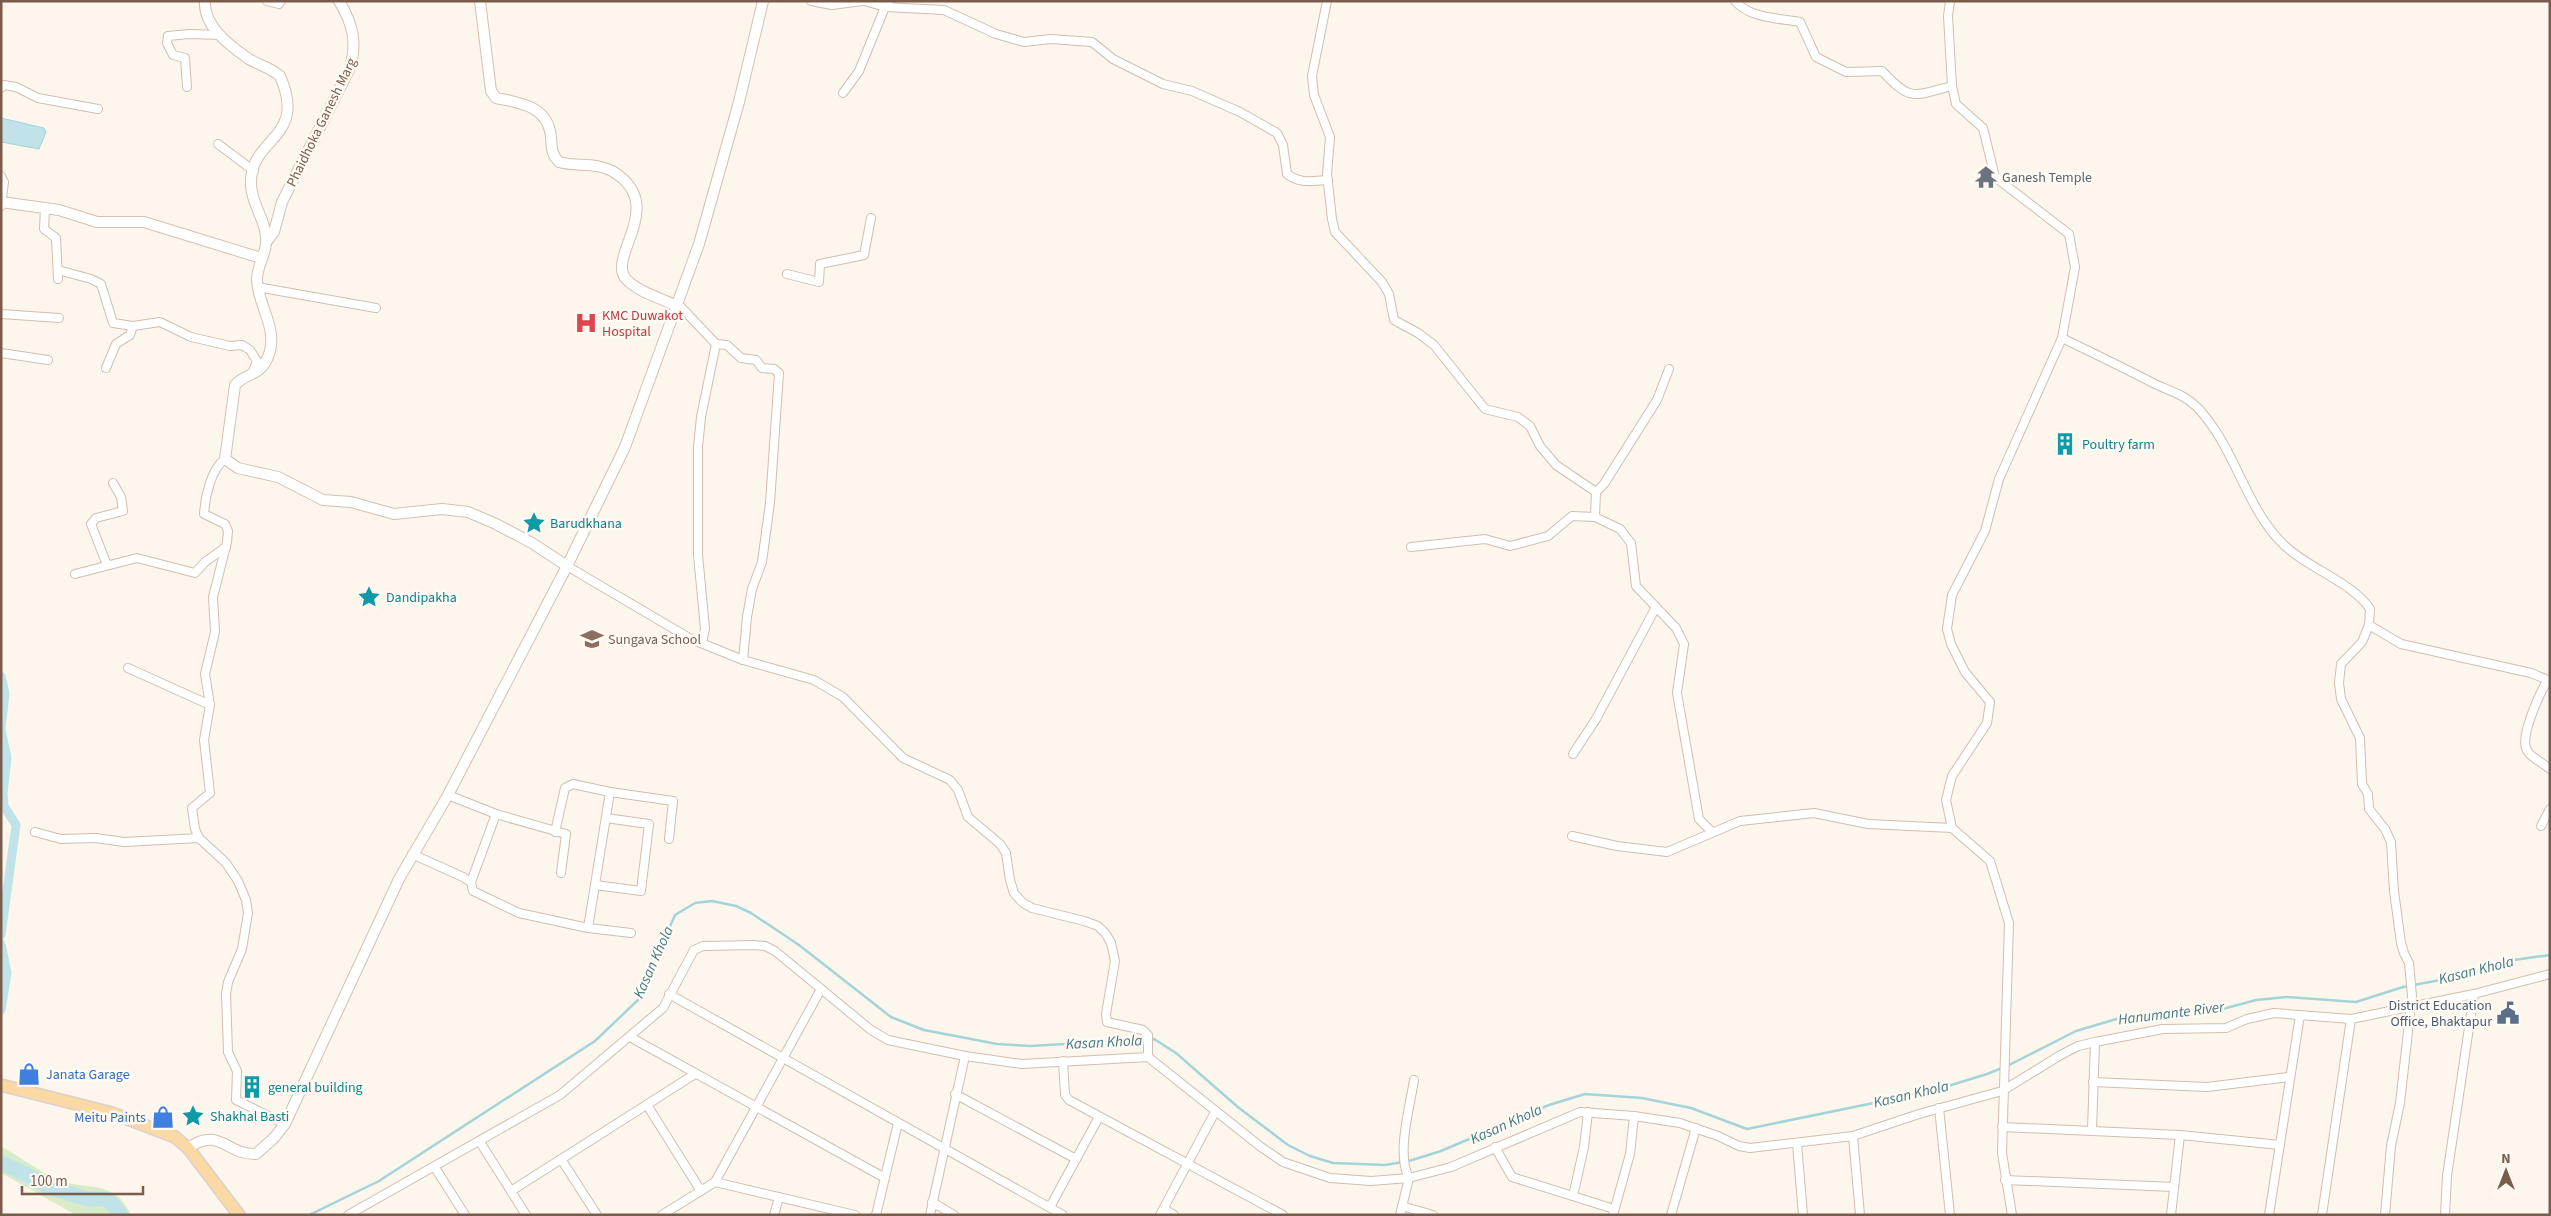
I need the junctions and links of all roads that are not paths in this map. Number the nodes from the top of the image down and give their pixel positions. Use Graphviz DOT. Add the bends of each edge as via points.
graph roads {
  1 [pos="205,1"];
  2 [pos="266,1"];
  3 [pos="281,1"];
  4 [pos="339,1"];
  5 [pos="480,1"];
  6 [pos="763,1"];
  7 [pos="811,1"];
  8 [pos="863,1"];
  9 [pos="1328,1"];
  10 [pos="1735,1"];
  11 [pos="1950,1"];
  12 [pos="887,4"];
  13 [pos="221,35"];
  14 [pos="1952,86"];
  15 [pos="187,87"];
  16 [pos="1,88"];
  17 [pos="843,93"];
  18 [pos="98,109"];
  19 [pos="218,144"];
  20 [pos="254,171"];
  21 [pos="1,176"];
  22 [pos="1328,180"];
  23 [pos="1,202"];
  24 [pos="1,206"];
  25 [pos="45,208"];
  26 [pos="871,218"];
  27 [pos="267,241"];
  28 [pos="262,258"];
  29 [pos="58,270"];
  30 [pos="787,274"];
  31 [pos="58,279"];
  32 [pos="257,287"];
  33 [pos="675,305"];
  34 [pos="376,308"];
  35 [pos="1,314"];
  36 [pos="58,318"];
  37 [pos="133,326"];
  38 [pos="2062,338"];
  39 [pos="716,344"];
  40 [pos="1,353"];
  41 [pos="48,360"];
  42 [pos="106,368"];
  43 [pos="1670,369"];
  44 [pos="252,374"];
  45 [pos="225,458"];
  46 [pos="112,483"];
  47 [pos="1596,492"];
  48 [pos="1595,517"];
  49 [pos="226,547"];
  50 [pos="1411,547"];
  51 [pos="107,565"];
  52 [pos="567,566"];
  53 [pos="75,574"];
  54 [pos="1656,607"];
  55 [pos="2369,625"];
  56 [pos="702,643"];
  57 [pos="743,660"];
  58 [pos="128,668"];
  59 [pos="2549,681"];
  60 [pos="210,705"];
  61 [pos="1573,754"];
  62 [pos="2550,768"];
  63 [pos="610,792"];
  64 [pos="448,795"];
  65 [pos="2550,809"];
  66 [pos="496,814"];
  67 [pos="606,818"];
  68 [pos="2541,826"];
  69 [pos="1952,828"];
  70 [pos="35,832"];
  71 [pos="555,832"];
  72 [pos="1712,832"];
  73 [pos="1572,836"];
  74 [pos="199,838"];
  75 [pos="669,838"];
  76 [pos="412,854"];
  77 [pos="561,873"];
  78 [pos="471,882"];
  79 [pos="595,885"];
  80 [pos="588,928"];
  81 [pos="631,933"];
  82 [pos="2550,974"];
  83 [pos="821,989"];
  84 [pos="668,994"];
  85 [pos="2474,994"];
  86 [pos="2411,1006"];
  87 [pos="2300,1014"];
  88 [pos="2351,1019"];
  89 [pos="630,1037"];
  90 [pos="2095,1042"];
  91 [pos="965,1056"];
  92 [pos="1148,1057"];
  93 [pos="782,1058"];
  94 [pos="1063,1062"];
  95 [pos="696,1074"];
  96 [pos="2289,1077"];
  97 [pos="1414,1080"];
  98 [pos="2094,1082"];
  99 [pos="1,1085"];
  100 [pos="2002,1091"];
  101 [pos="955,1094"];
  102 [pos="647,1105"];
  103 [pos="755,1107"];
  104 [pos="1939,1108"];
  105 [pos="1215,1112"];
  106 [pos="1588,1112"];
  107 [pos="1634,1116"];
  108 [pos="1099,1117"];
  109 [pos="898,1123"];
  110 [pos="285,1124"];
  111 [pos="2002,1127"];
  112 [pos="1696,1128"];
  113 [pos="2092,1130"];
  114 [pos="2180,1135"];
  115 [pos="1853,1136"];
  116 [pos="480,1142"];
  117 [pos="1797,1143"];
  118 [pos="2280,1145"];
  119 [pos="1495,1147"];
  120 [pos="188,1148"];
  121 [pos="944,1149"];
  122 [pos="561,1159"];
  123 [pos="1076,1159"];
  124 [pos="1187,1165"];
  125 [pos="434,1166"];
  126 [pos="885,1178"];
  127 [pos="1409,1178"];
  128 [pos="2005,1180"];
  129 [pos="715,1182"];
  130 [pos="2174,1187"];
  131 [pos="511,1191"];
  132 [pos="701,1191"];
  133 [pos="1573,1196"];
  134 [pos="779,1197"];
  135 [pos="932,1202"];
  136 [pos="1402,1206"];
  137 [pos="1050,1207"];
  138 [pos="674,1212"];
  139 [pos="1162,1212"];
  140 [pos="1614,1212"];
  141 [pos="239,1215"];
  142 [pos="348,1215"];
  143 [pos="466,1215"];
  144 [pos="526,1215"];
  145 [pos="597,1215"];
  146 [pos="662,1215"];
  147 [pos="774,1215"];
  148 [pos="855,1215"];
  149 [pos="876,1215"];
  150 [pos="930,1215"];
  151 [pos="954,1215"];
  152 [pos="1063,1215"];
  153 [pos="1174,1215"];
  154 [pos="1283,1215"];
  155 [pos="1400,1215"];
  156 [pos="1433,1215"];
  157 [pos="1672,1215"];
  158 [pos="1803,1215"];
  159 [pos="1860,1215"];
  160 [pos="1950,1215"];
  161 [pos="2012,1215"];
  162 [pos="2171,1215"];
  163 [pos="2269,1215"];
  164 [pos="2322,1215"];
  165 [pos="2385,1215"];
  166 [pos="2445,1215"];
  1 -- 13 [label="street" via="206,16"];
  2 -- 3 [label="street" via="279,4"];
  4 -- 27 [label="street, Phaidhoka Ganesh Marg" via="352,25 355,53 350,70 282,202 274,232"];
  5 -- 33 [label="street" via="491,91 496,98 534,107 543,116 549,126 551,150 559,162 598,166 626,182 637,204 636,220 623,260 623,273 626,280"];
  6 -- 33 [label="street" via="739,102 699,244"];
  7 -- 8 [label="street" via="832,5"];
  8 -- 12 [label="street"];
  9 -- 22 [label="street" via="1312,76 1314,95 1330,137"];
  10 -- 14 [label="street" via="1755,14 1800,22 1816,57 1846,72 1882,71 1900,90 1915,96"];
  11 -- 14 [label="street"];
  12 -- 17 [label="street" via="859,71"];
  12 -- 22 [label="street" via="944,10 996,34 1024,42 1092,42 1113,59 1163,84 1192,91 1277,133 1284,144 1287,174 1293,178 1305,182"];
  13 -- 15 [label="street" via="168,36 173,55 185,58"];
  13 -- 20 [label="street" via="249,59 276,73 282,81 286,123 260,157"];
  14 -- 38 [label="street" via="1956,104 1984,128 1995,177 2069,234 2076,266"];
  16 -- 18 [label="street" via="4,85 16,87 38,98"];
  19 -- 20 [label="street"];
  20 -- 27 [label="street" via="251,177 252,198"];
  21 -- 23 [label="street" via="4,182"];
  22 -- 47 [label="street" via="1335,232 1382,282 1389,294 1394,320 1434,345 1485,409 1518,417 1530,426 1540,446 1556,465"];
  23 -- 24 [label="street"];
  23 -- 25 [label="street"];
  25 -- 28 [label="street" via="97,222 144,222"];
  25 -- 29 [label="street" via="44,229 56,238"];
  26 -- 30 [label="street" via="864,255 820,264 819,282"];
  27 -- 28 [label="street, Phaidhoka Ganesh Marg"];
  28 -- 32 [label="street, Phaidhoka Ganesh Marg"];
  29 -- 31 [label="street"];
  29 -- 37 [label="street" via="98,281 113,323"];
  32 -- 34 [label="street"];
  32 -- 44 [label="street" via="269,322 271,342 265,364"];
  33 -- 39 [label="street"];
  33 -- 52 [label="street" via="625,447"];
  35 -- 36 [label="street"];
  37 -- 42 [label="street" via="130,335 116,344"];
  37 -- 44 [label="street" via="160,322 191,337 230,346 242,345 250,350 256,361"];
  38 -- 55 [label="street" via="2183,396 2197,407 2278,540 2296,556 2361,598 2370,609"];
  38 -- 69 [label="street" via="1999,479 1984,531 1952,595 1947,628 1950,644 1965,672 1990,702 1987,722 1952,776 1946,800"];
  39 -- 56 [label="street" via="698,447 698,555 706,629"];
  39 -- 57 [label="street" via="727,345 741,358 752,359 762,368 779,373 770,502 762,562 752,589 747,617"];
  40 -- 41 [label="street"];
  43 -- 47 [label="street" via="1657,400"];
  44 -- 45 [label="street" via="242,377 234,385"];
  45 -- 49 [label="street" via="219,463 212,481 204,514 225,524 228,531"];
  45 -- 52 [label="street" via="238,468 278,477 323,500 351,502 394,514 442,509 468,512 525,540"];
  46 -- 51 [label="street" via="121,497 124,511 96,518 91,524"];
  47 -- 48 [label="street"];
  48 -- 50 [label="street" via="1572,516 1548,536 1510,546 1485,539"];
  48 -- 54 [label="street" via="1620,529 1631,543 1636,586"];
  49 -- 51 [label="street" via="195,573 137,558"];
  49 -- 60 [label="street" via="212,598 215,632 205,674"];
  51 -- 53 [label="street"];
  52 -- 56 [label="street"];
  52 -- 64 [label="street"];
  54 -- 61 [label="street"];
  54 -- 72 [label="street" via="1676,628 1684,644 1677,693 1699,819"];
  55 -- 59 [label="street" via="2401,644 2531,673"];
  55 -- 86 [label="street" via="2362,642 2341,664 2340,691 2346,712 2360,738 2362,784 2368,794 2369,809 2391,842 2401,943 2412,982"];
  56 -- 57 [label="street"];
  57 -- 92 [label="street" via="814,680 843,697 903,758 950,780 958,790 968,816 1006,853 1014,893 1022,902 1032,908 1098,926 1106,934 1115,961 1107,1022 1143,1030 1148,1035"];
  58 -- 60 [label="street"];
  59 -- 62 [label="street" via="2535,703 2525,742 2528,751"];
  60 -- 74 [label="street" via="204,740 210,794 192,808"];
  63 -- 67 [label="street"];
  63 -- 71 [label="street" via="573,784 565,788"];
  63 -- 75 [label="street" via="673,801"];
  64 -- 66 [label="street"];
  64 -- 76 [label="street"];
  65 -- 68 [label="street"];
  66 -- 71 [label="street"];
  66 -- 78 [label="street"];
  67 -- 79 [label="street"];
  67 -- 79 [label="street" via="649,824 641,891"];
  69 -- 72 [label="street" via="1868,824 1814,813 1740,821"];
  69 -- 100 [label="street" via="1990,860 2009,923"];
  70 -- 74 [label="street" via="61,839 96,838 124,842"];
  71 -- 77 [label="street" via="566,834"];
  72 -- 73 [label="street" via="1667,852"];
  74 -- 110 [label="street" via="226,863 246,900 248,913 242,949 226,994 228,1052 237,1071 236,1100"];
  76 -- 78 [label="street"];
  76 -- 110 [label="street"];
  78 -- 80 [label="street" via="473,891 519,913"];
  79 -- 80 [label="street"];
  80 -- 81 [label="street"];
  82 -- 85 [label="street"];
  83 -- 84 [label="street" via="765,946 702,946 694,950"];
  83 -- 91 [label="street" via="880,1036"];
  83 -- 93 [label="street"];
  84 -- 89 [label="street" via="663,1008"];
  84 -- 93 [label="street"];
  85 -- 86 [label="street"];
  85 -- 166 [label="street" via="2447,1176"];
  86 -- 88 [label="street"];
  86 -- 165 [label="street" via="2400,1103 2391,1146"];
  87 -- 88 [label="street"];
  87 -- 90 [label="street" via="2274,1013 2247,1018 2226,1028 2164,1029"];
  87 -- 96 [label="street"];
  88 -- 164 [label="street"];
  89 -- 95 [label="street"];
  89 -- 116 [label="street" via="560,1095"];
  90 -- 98 [label="street"];
  90 -- 100 [label="street" via="2059,1056"];
  91 -- 94 [label="street" via="1022,1064"];
  91 -- 101 [label="street"];
  92 -- 94 [label="street"];
  92 -- 105 [label="street"];
  93 -- 103 [label="street"];
  93 -- 109 [label="street"];
  94 -- 108 [label="street" via="1066,1098"];
  95 -- 102 [label="street"];
  95 -- 103 [label="street"];
  96 -- 98 [label="street" via="2207,1087"];
  96 -- 118 [label="street"];
  97 -- 127 [label="street" via="1403,1156"];
  98 -- 113 [label="street"];
  99 -- 120 [label="main road" via="132,1119 175,1137"];
  100 -- 104 [label="street"];
  100 -- 111 [label="street"];
  101 -- 121 [label="street"];
  101 -- 123 [label="street"];
  102 -- 122 [label="street"];
  102 -- 132 [label="street"];
  103 -- 126 [label="street"];
  103 -- 129 [label="street"];
  104 -- 115 [label="street"];
  104 -- 160 [label="street"];
  105 -- 124 [label="street"];
  105 -- 127 [label="street" via="1283,1162 1318,1176 1371,1181"];
  106 -- 107 [label="street"];
  106 -- 119 [label="street" via="1564,1118"];
  106 -- 133 [label="street"];
  107 -- 112 [label="street"];
  107 -- 140 [label="street" via="1630,1154"];
  108 -- 123 [label="street"];
  108 -- 124 [label="street"];
  109 -- 121 [label="street"];
  109 -- 126 [label="street"];
  110 -- 120 [label="street" via="256,1154 244,1153 212,1139 198,1141"];
  111 -- 113 [label="street"];
  111 -- 128 [label="street"];
  112 -- 117 [label="street" via="1750,1148"];
  112 -- 157 [label="street"];
  113 -- 114 [label="street"];
  114 -- 118 [label="street"];
  114 -- 130 [label="street"];
  115 -- 117 [label="street"];
  115 -- 159 [label="street"];
  116 -- 125 [label="street"];
  116 -- 131 [label="street"];
  117 -- 158 [label="street"];
  118 -- 163 [label="street"];
  119 -- 127 [label="street" via="1451,1167"];
  119 -- 133 [label="street" via="1512,1177"];
  120 -- 141 [label="main road"];
  121 -- 135 [label="street"];
  121 -- 137 [label="street"];
  122 -- 131 [label="street"];
  122 -- 145 [label="street"];
  123 -- 137 [label="street"];
  124 -- 139 [label="street"];
  124 -- 154 [label="street"];
  125 -- 142 [label="street"];
  125 -- 143 [label="street"];
  126 -- 149 [label="street"];
  127 -- 136 [label="street"];
  128 -- 130 [label="street"];
  128 -- 161 [label="street"];
  129 -- 132 [label="street"];
  129 -- 134 [label="street"];
  130 -- 162 [label="street"];
  131 -- 144 [label="street"];
  132 -- 138 [label="street"];
  133 -- 140 [label="street"];
  134 -- 147 [label="street"];
  134 -- 148 [label="street"];
  135 -- 150 [label="street"];
  135 -- 151 [label="street"];
  136 -- 155 [label="street"];
  136 -- 156 [label="street"];
  137 -- 152 [label="street"];
  138 -- 146 [label="street"];
  139 -- 153 [label="street"];
}
